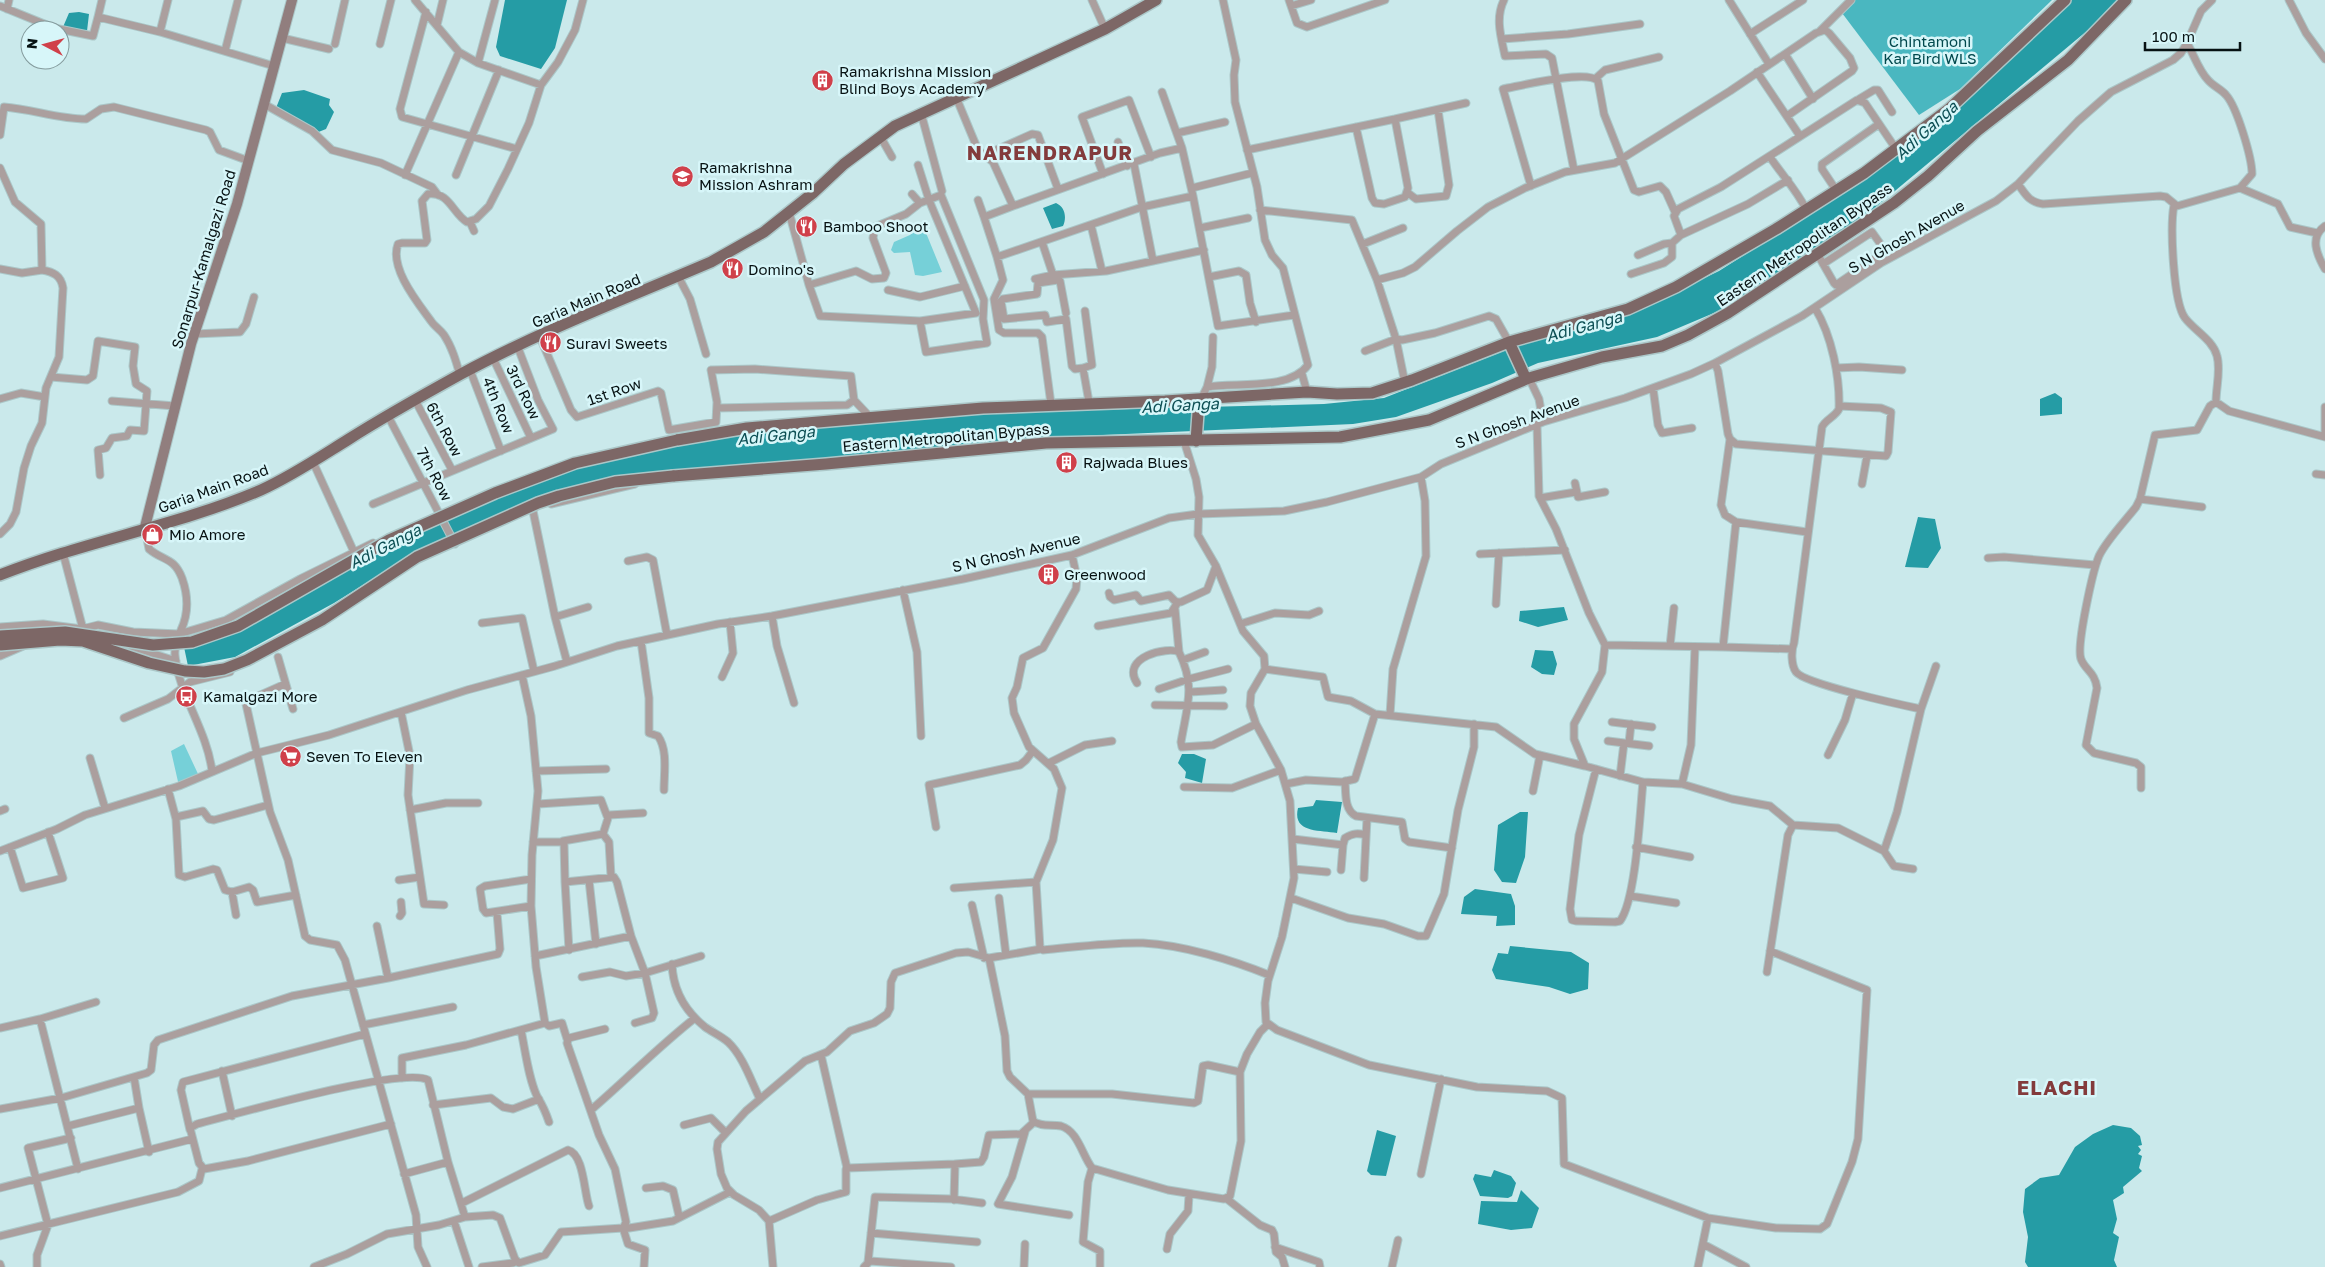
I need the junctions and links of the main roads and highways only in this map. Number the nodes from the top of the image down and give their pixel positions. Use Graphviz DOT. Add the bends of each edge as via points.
graph roads {
  1 [pos="1156,0"];
  2 [pos="2065,0"];
  3 [pos="2126,0"];
  4 [pos="289,1"];
  5 [pos="1511,345"];
  6 [pos="1525,375"];
  7 [pos="1200,399"];
  8 [pos="1196,441"];
  9 [pos="145,527"];
  10 [pos="0,575"];
  11 [pos="0,636"];
  12 [pos="0,645"];
  1 -- 9 [label="main road, Garia Main Road" via="1105,29 894,126 789,212 738,248 465,372 260,490"];
  2 -- 5 [label="main road, Eastern Metropolitan Bypass" via="1949,108 1896,149 1806,209 1676,287 1628,308"];
  3 -- 6 [label="main road, Eastern Metropolitan Bypass" via="2068,60 1976,131 1916,186 1820,260 1674,341"];
  4 -- 9 [label="main road, Sonarpur-Kamalgazi Road" via="249,161 194,334"];
  5 -- 6 [label="main road"];
  5 -- 7 [label="main road, Eastern Metropolitan Bypass" via="1372,393 1307,392"];
  6 -- 8 [label="main road, Eastern Metropolitan Bypass" via="1429,420 1360,434 1334,438"];
  7 -- 8 [label="main road"];
  7 -- 11 [label="main road, Eastern Metropolitan Bypass, bridge" via="1051,404 870,417 747,428 683,439 575,463 495,493 389,540 238,626 192,642 153,644 65,632"];
  8 -- 12 [label="main road, Eastern Metropolitan Bypass, bridge" via="1046,443 615,482 538,503 417,557 322,620 224,669 185,671 149,663 83,640"];
  9 -- 10 [label="main road, Garia Main Road"];
}
